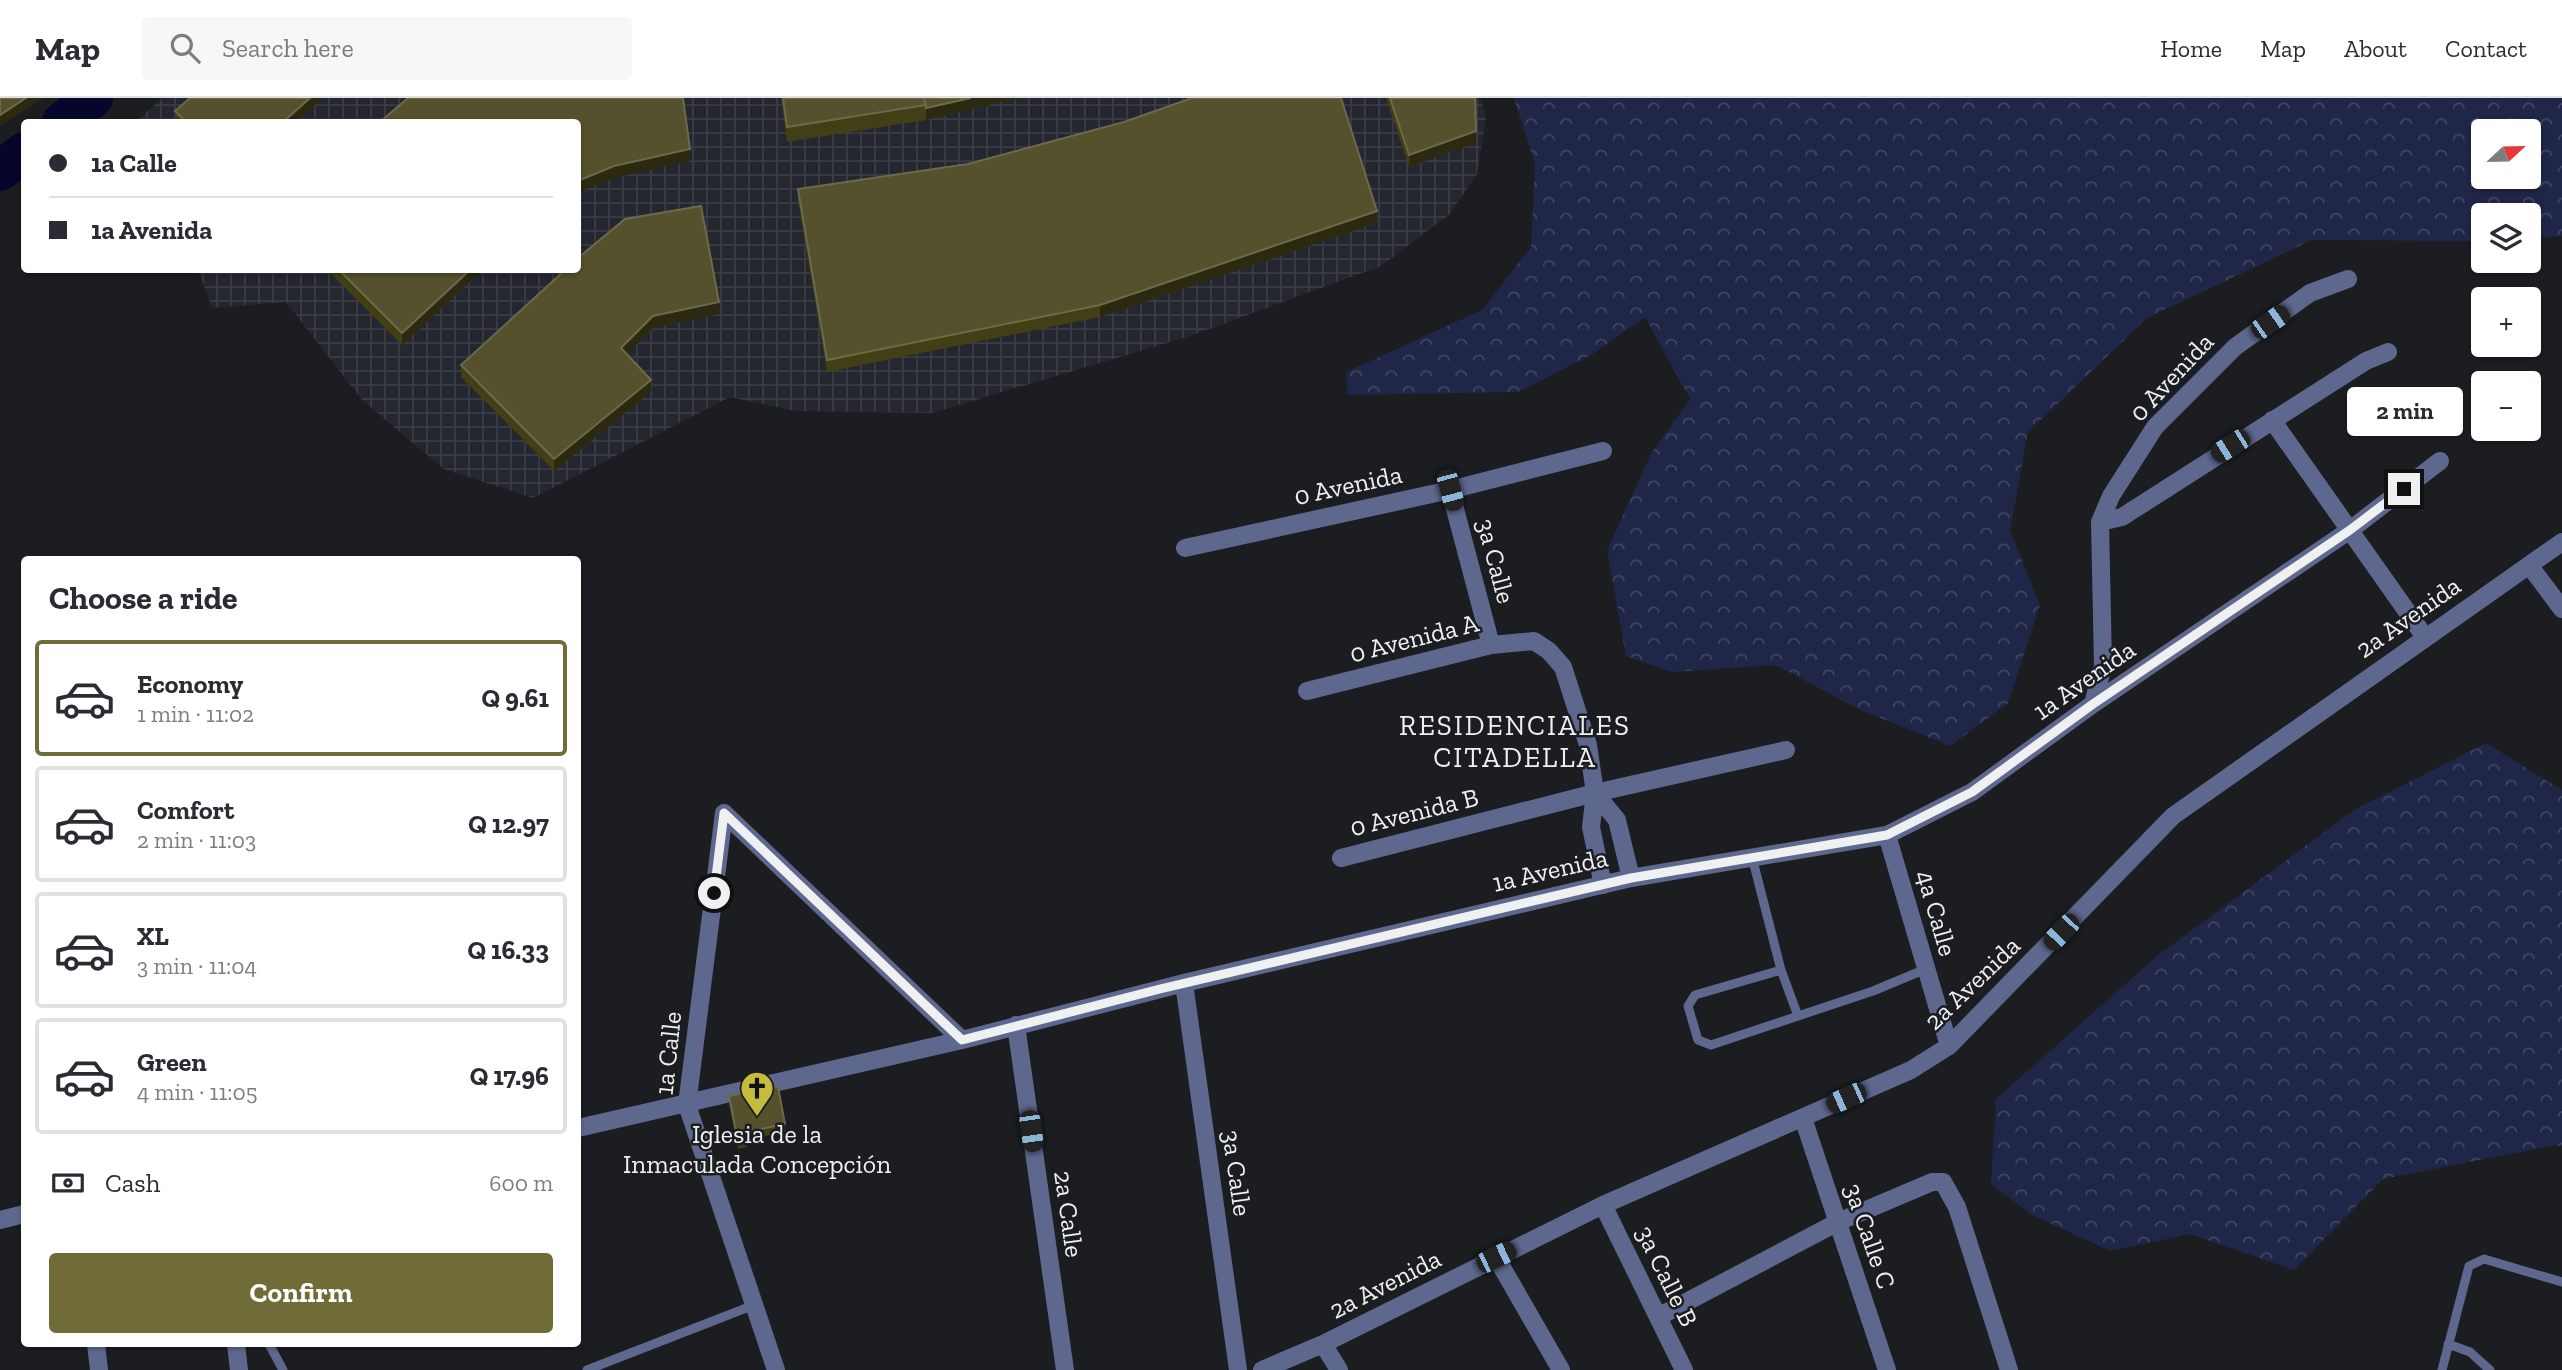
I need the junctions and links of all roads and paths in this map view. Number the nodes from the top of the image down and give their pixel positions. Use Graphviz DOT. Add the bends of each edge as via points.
graph roads {
  1 [pos="2348,279"];
  2 [pos="2388,352"];
  3 [pos="2272,420"];
  4 [pos="1603,451"];
  5 [pos="2440,461"];
  6 [pos="1450,490"];
  7 [pos="2100,522"];
  8 [pos="2350,530"];
  9 [pos="2562,542"];
  10 [pos="1185,548"];
  11 [pos="2529,565"];
  12 [pos="2562,609"];
  13 [pos="2425,637"];
  14 [pos="1491,645"];
  15 [pos="1307,691"];
  16 [pos="2093,704"];
  17 [pos="1786,750"];
  18 [pos="1595,793"];
  19 [pos="1887,835"];
  20 [pos="1752,857"];
  21 [pos="1341,858"];
  22 [pos="1631,878"];
  23 [pos="1603,885"];
  24 [pos="1926,969"];
  25 [pos="1781,970"];
  26 [pos="1184,984"];
  27 [pos="1798,1016"];
  28 [pos="1016,1025"];
  29 [pos="962,1040"];
  30 [pos="1949,1046"];
  31 [pos="687,1105"];
  32 [pos="1803,1118"];
  33 [pos="581,1127"];
  34 [pos="1604,1205"];
  35 [pos="21,1215"];
  36 [pos="0,1220"];
  37 [pos="1838,1222"];
  38 [pos="1496,1257"];
  39 [pos="2562,1282"];
  40 [pos="754,1305"];
  41 [pos="1658,1317"];
  42 [pos="1323,1344"];
  43 [pos="2448,1344"];
  44 [pos="96,1347"];
  45 [pos="236,1347"];
  46 [pos="272,1347"];
  47 [pos="99,1370"];
  48 [pos="239,1370"];
  49 [pos="283,1370"];
  50 [pos="587,1370"];
  51 [pos="776,1370"];
  52 [pos="1065,1370"];
  53 [pos="1238,1370"];
  54 [pos="1262,1370"];
  55 [pos="1339,1370"];
  56 [pos="1561,1370"];
  57 [pos="1684,1370"];
  58 [pos="1887,1370"];
  59 [pos="2007,1370"];
  60 [pos="2442,1370"];
  61 [pos="2490,1370"];
  1 -- 7 [label="street, 0 Avenida" via="2310,293 2235,346 2155,426"];
  2 -- 3 [label="street" via="2365,361"];
  3 -- 7 [label="street" via="2122,517"];
  3 -- 8 [label="street"];
  4 -- 6 [label="street, 0 Avenida"];
  5 -- 8 [label="street, 1a Avenida"];
  6 -- 10 [label="street, 0 Avenida"];
  6 -- 14 [label="street, 3a Calle"];
  7 -- 16 [label="street" via="2103,666"];
  8 -- 13 [label="street"];
  8 -- 16 [label="street, 1a Avenida"];
  9 -- 11 [label="street, 2a Avenida"];
  11 -- 12 [label="street"];
  11 -- 13 [label="street, 2a Avenida"];
  13 -- 30 [label="street, 2a Avenida" via="2173,817"];
  14 -- 15 [label="street, 0 Avenida A"];
  14 -- 18 [label="street, 0 Avenida A" via="1534,641 1563,667 1588,745"];
  16 -- 19 [label="street, 1a Avenida" via="1972,792"];
  17 -- 18 [label="street, 0 Avenida B"];
  18 -- 21 [label="street, 0 Avenida B"];
  18 -- 22 [label="street" via="1617,820"];
  18 -- 23 [label="street" via="1591,827"];
  19 -- 20 [label="street, 1a Avenida"];
  19 -- 24 [label="street, 4a Calle"];
  20 -- 22 [label="street, 1a Avenida"];
  20 -- 25 [label="lane"];
  22 -- 23 [label="street, 1a Avenida"];
  23 -- 26 [label="street, 1a Avenida"];
  24 -- 27 [label="lane"];
  24 -- 30 [label="street, 4a Calle"];
  25 -- 27 [label="lane"];
  25 -- 27 [label="lane" via="1695,995 1688,1006 1698,1040 1711,1045"];
  26 -- 28 [label="street, 1a Avenida"];
  26 -- 53 [label="street, 3a Calle"];
  28 -- 29 [label="street, 1a Avenida"];
  28 -- 52 [label="street, 2a Calle"];
  29 -- 31 [label="street, 1a Avenida"];
  29 -- 31 [label="street, 1a Calle" via="724,813"];
  30 -- 32 [label="street, 2a Avenida" via="1911,1069"];
  31 -- 33 [label="street, 1a Avenida"];
  31 -- 40 [label="street, 1a Calle"];
  32 -- 34 [label="street, 2a Avenida"];
  32 -- 37 [label="street, 3a Calle C"];
  34 -- 38 [label="street, 2a Avenida"];
  34 -- 41 [label="street, 3a Calle B"];
  35 -- 36 [label="street"];
  37 -- 41 [label="street"];
  37 -- 58 [label="street, 3a Calle C"];
  37 -- 59 [label="street" via="1932,1182 1943,1182 1957,1207"];
  38 -- 42 [label="street, 2a Avenida"];
  38 -- 56 [label="street"];
  39 -- 43 [label="lane" via="2476,1260 2469,1266"];
  40 -- 50 [label="lane"];
  40 -- 51 [label="street, 1a Calle"];
  41 -- 57 [label="street, 3a Calle B"];
  42 -- 54 [label="street, 2a Avenida"];
  42 -- 55 [label="street"];
  43 -- 60 [label="lane"];
  43 -- 61 [label="lane" via="2470,1352"];
  44 -- 47 [label="street"];
  45 -- 48 [label="street"];
  46 -- 49 [label="lane"];
}
